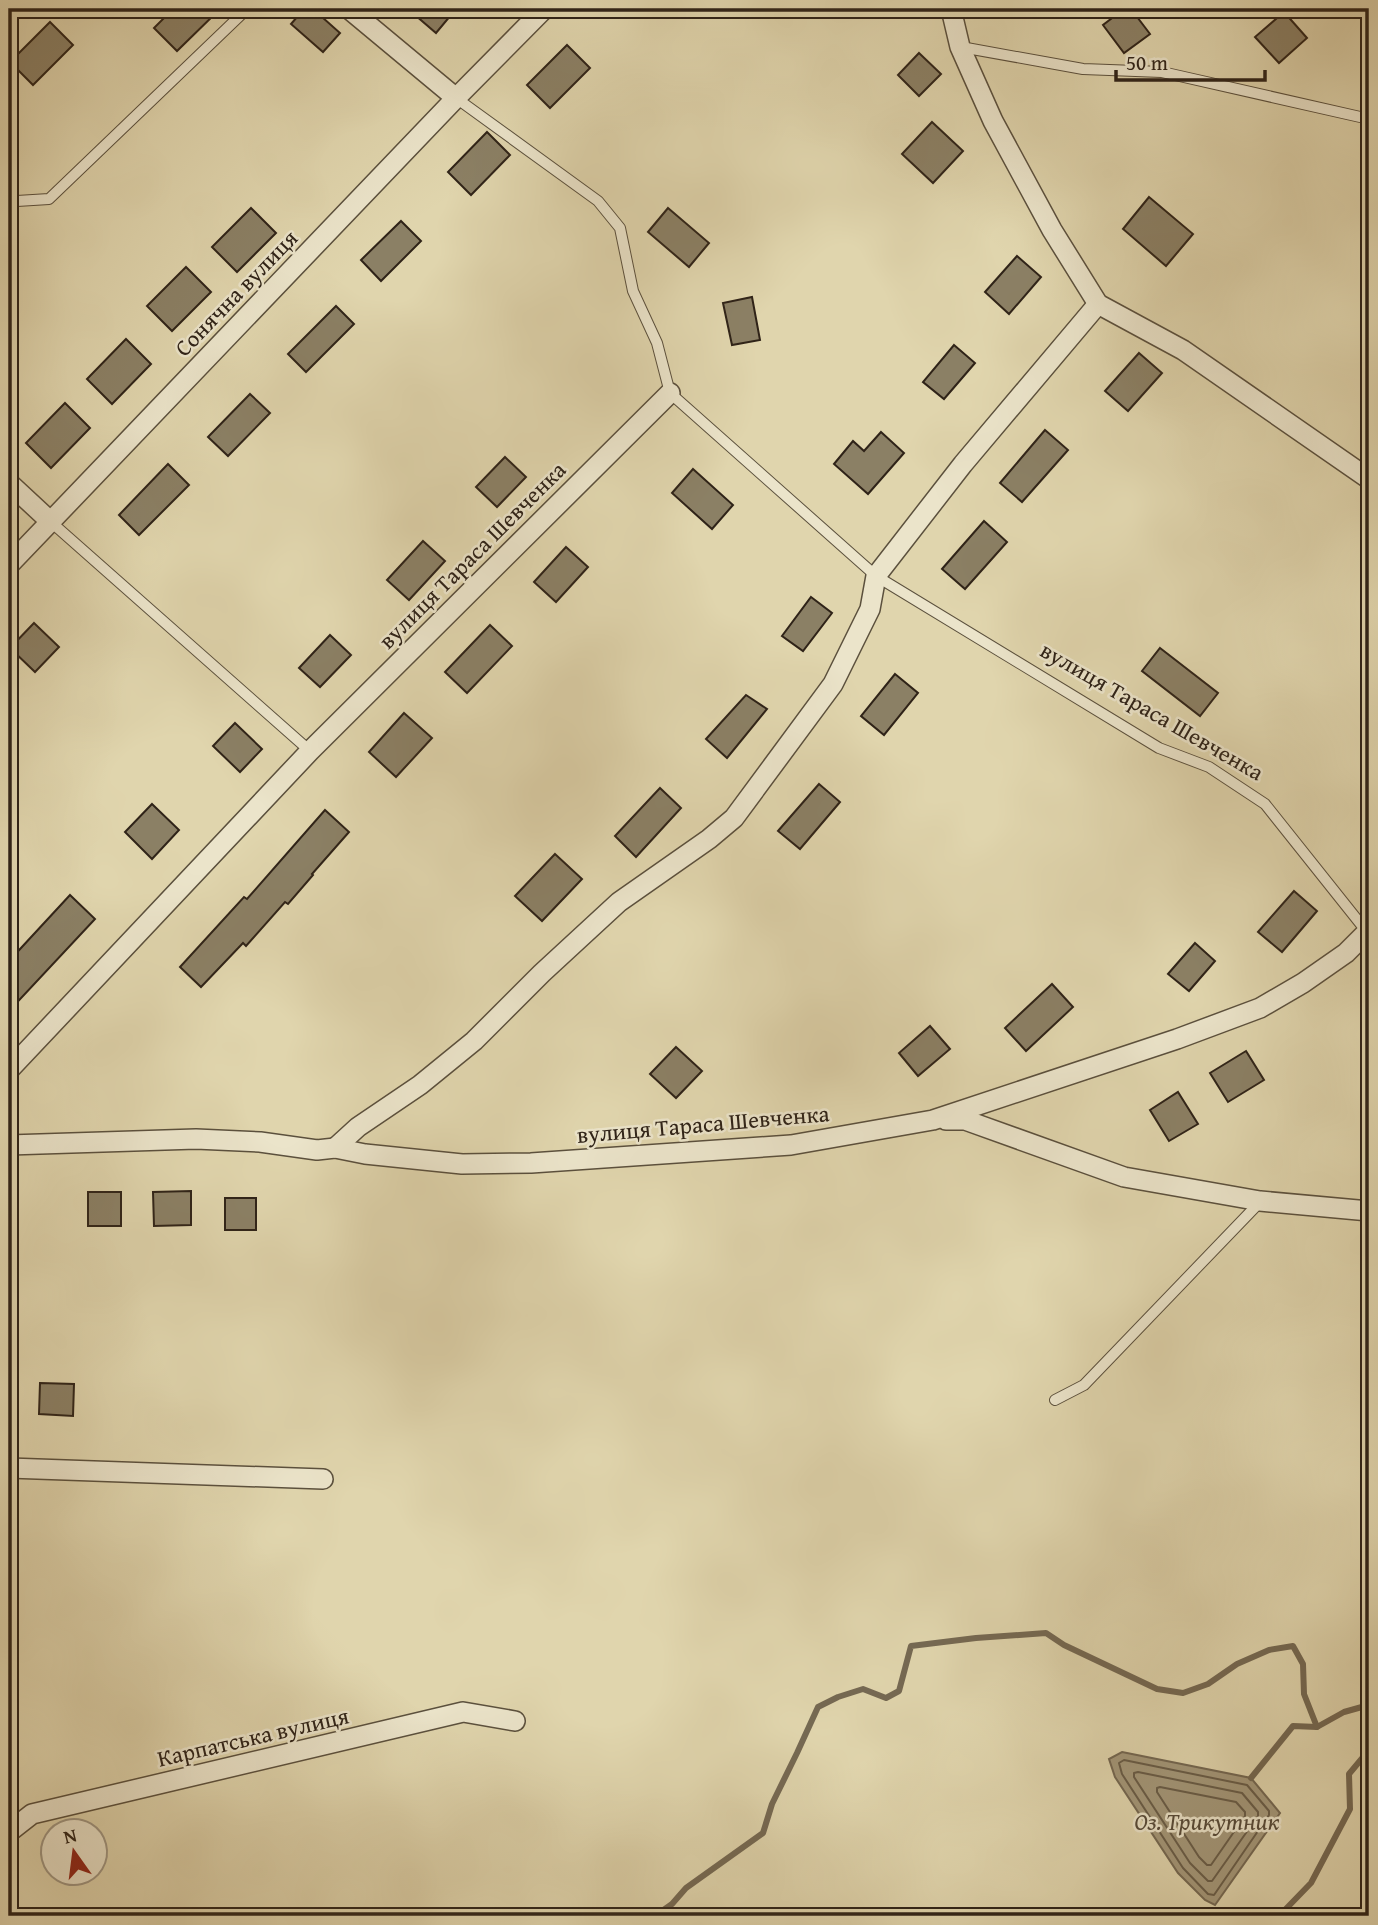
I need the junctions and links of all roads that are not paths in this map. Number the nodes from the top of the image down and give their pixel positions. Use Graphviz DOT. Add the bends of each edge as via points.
graph roads {
  1 [pos="247,9"];
  2 [pos="349,9"];
  3 [pos="544,9"];
  4 [pos="951,9"];
  5 [pos="960,47"];
  6 [pos="456,98"];
  7 [pos="1369,119"];
  8 [pos="9,194"];
  9 [pos="1098,304"];
  10 [pos="670,393"];
  11 [pos="1369,479"];
  12 [pos="9,483"];
  13 [pos="51,522"];
  14 [pos="9,565"];
  15 [pos="876,576"];
  16 [pos="310,751"];
  17 [pos="1368,931"];
  18 [pos="9,1070"];
  19 [pos="933,1120"];
  20 [pos="9,1145"];
  21 [pos="335,1148"];
  22 [pos="1260,1201"];
  23 [pos="1369,1211"];
  24 [pos="1055,1400"];
  25 [pos="9,1468"];
  26 [pos="323,1479"];
  27 [pos="515,1721"];
  28 [pos="9,1832"];
  1 -- 8 [label="lane" via="50,199 17,201"];
  2 -- 6 [label="street"];
  3 -- 6 [label="street, Сонячна вулиця"];
  4 -- 5 [label="street"];
  5 -- 7 [label="lane" via="1083,69 1162,72"];
  5 -- 9 [label="street" via="993,121"];
  6 -- 10 [label="lane" via="598,201 620,228 633,291 657,343"];
  6 -- 13 [label="street, Сонячна вулиця"];
  9 -- 11 [label="street" via="1183,350"];
  9 -- 15 [label="street"];
  10 -- 15 [label="lane, вулиця Тараса Шевченка"];
  10 -- 16 [label="street, вулиця Тараса Шевченка"];
  12 -- 13 [label="street"];
  13 -- 14 [label="street, Сонячна вулиця"];
  13 -- 16 [label="lane"];
  15 -- 17 [label="lane, вулиця Тараса Шевченка" via="1159,748 1209,767 1265,804"];
  15 -- 21 [label="street" via="870,608 833,684 734,818 619,902 474,1041"];
  16 -- 18 [label="street, вулиця Тараса Шевченка"];
  17 -- 19 [label="street, вулиця Тараса Шевченка" via="1346,953 1260,1008"];
  19 -- 21 [label="street, вулиця Тараса Шевченка" via="791,1145 531,1163 462,1164"];
  19 -- 22 [label="street" via="965,1119 1124,1177"];
  20 -- 21 [label="street, вулиця Тараса Шевченка" via="196,1139"];
  22 -- 23 [label="street"];
  22 -- 24 [label="lane" via="1084,1385"];
  25 -- 26 [label="street"];
  27 -- 28 [label="street, Карпатська вулиця" via="463,1712 32,1814"];
}
